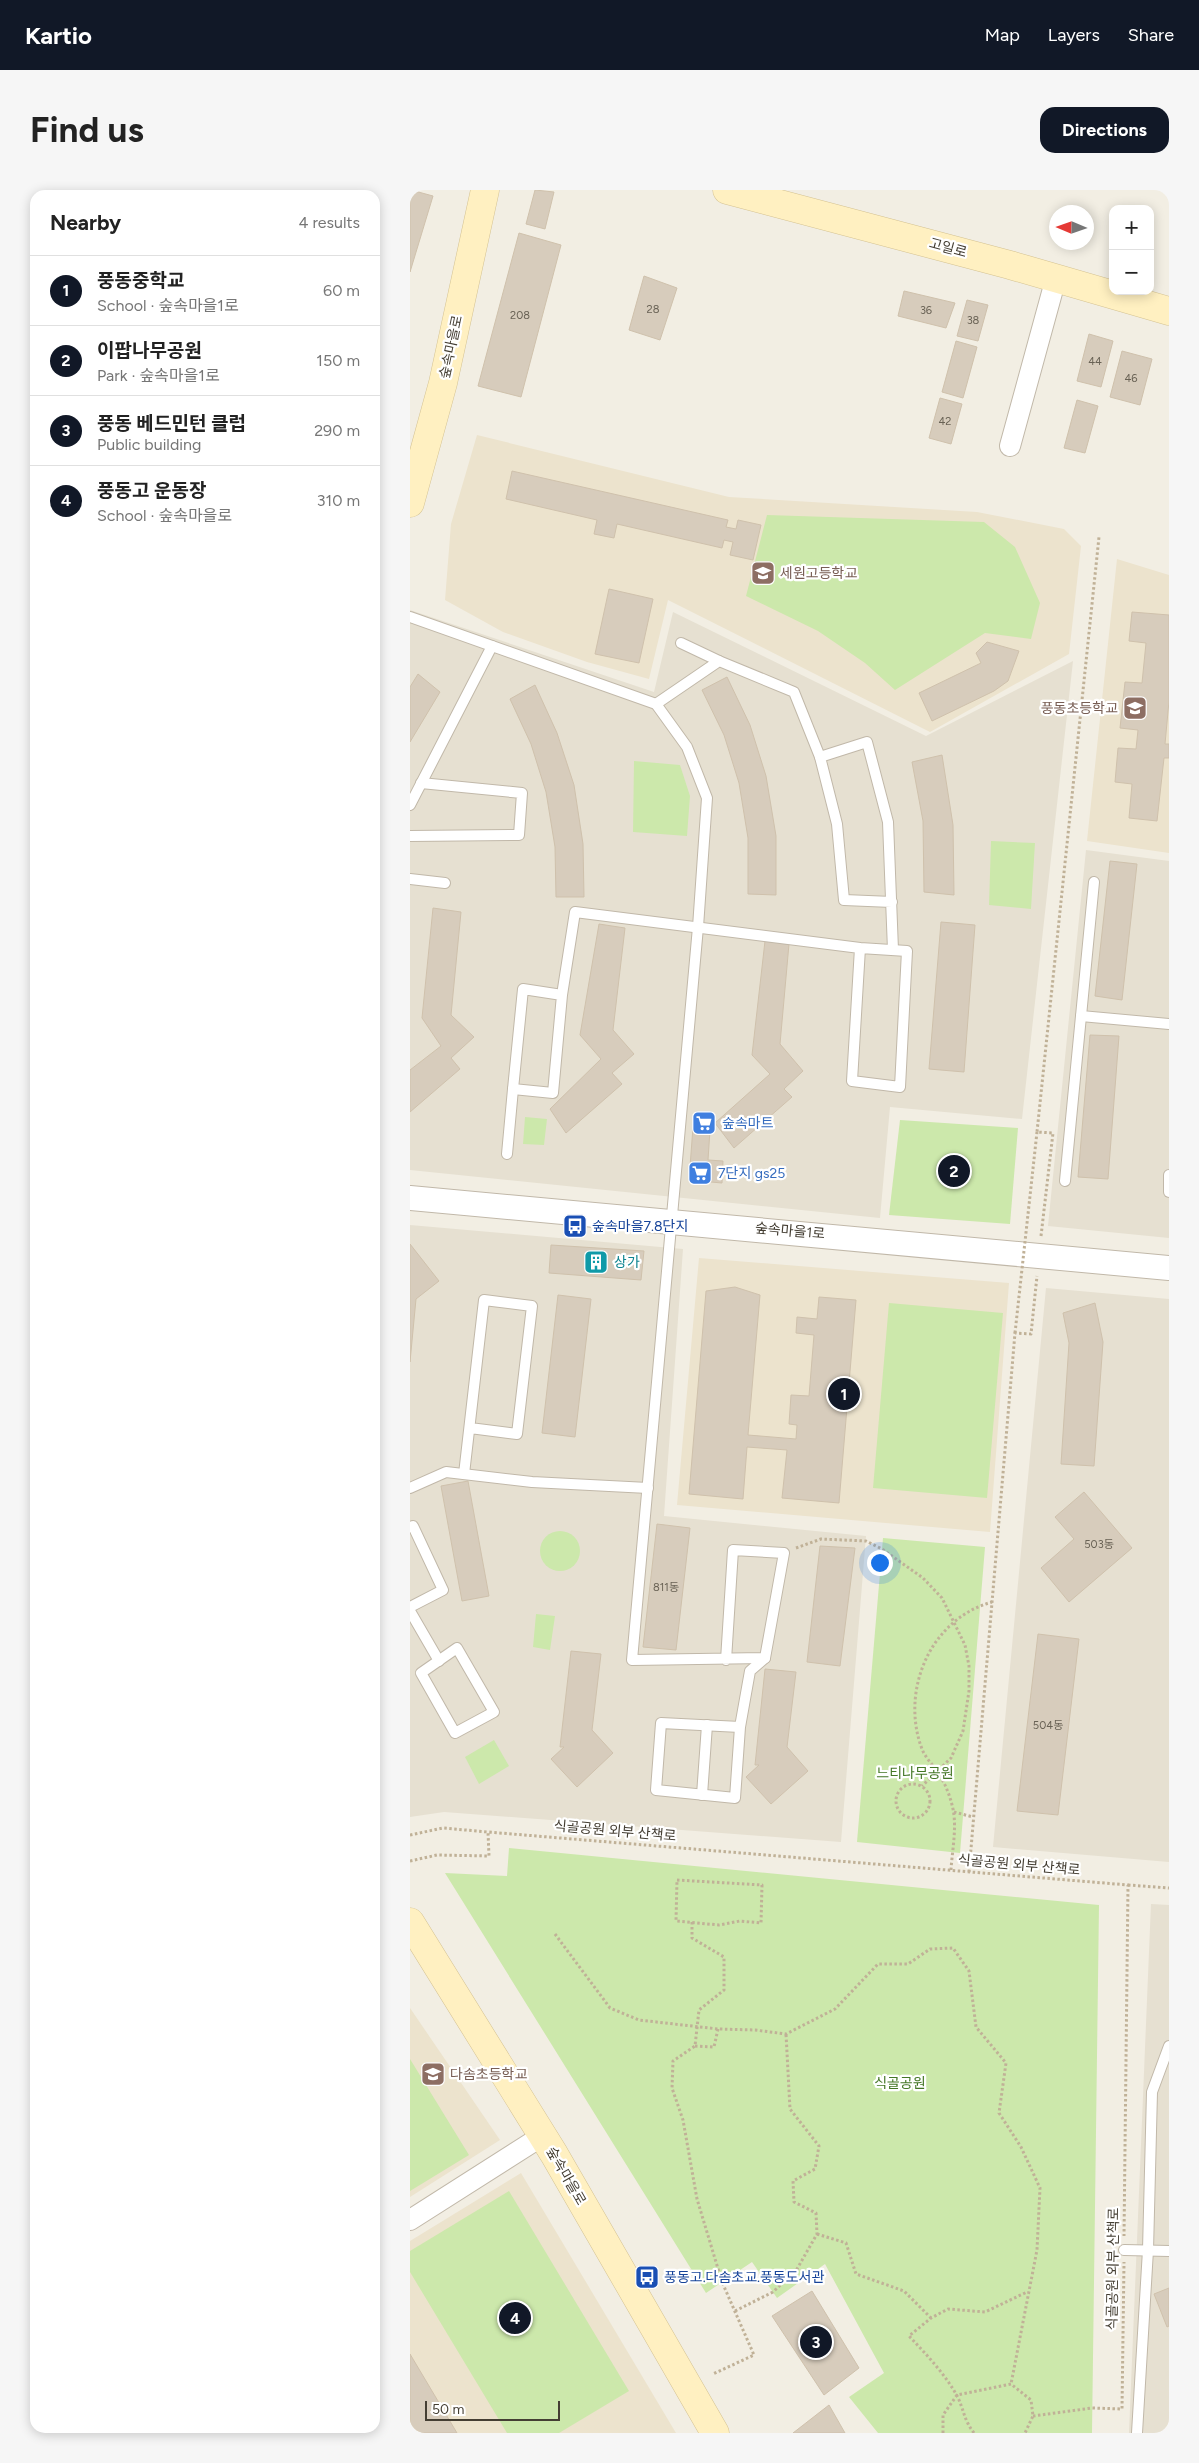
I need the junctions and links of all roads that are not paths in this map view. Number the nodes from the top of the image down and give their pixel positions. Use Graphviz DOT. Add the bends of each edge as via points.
graph roads {
  1 [pos="485,190"];
  2 [pos="727,190"];
  3 [pos="1056,278"];
  4 [pos="1169,311"];
  5 [pos="1010,446"];
  6 [pos="410,503"];
  7 [pos="410,617"];
  8 [pos="681,643"];
  9 [pos="492,646"];
  10 [pos="719,661"];
  11 [pos="656,704"];
  12 [pos="820,757"];
  13 [pos="421,783"];
  14 [pos="410,805"];
  15 [pos="410,836"];
  16 [pos="410,880"];
  17 [pos="1094,882"];
  18 [pos="445,883"];
  19 [pos="892,902"];
  20 [pos="698,927"];
  21 [pos="860,948"];
  22 [pos="893,950"];
  23 [pos="562,995"];
  24 [pos="1081,1016"];
  25 [pos="1169,1024"];
  26 [pos="513,1089"];
  27 [pos="507,1154"];
  28 [pos="1169,1175"];
  29 [pos="1065,1182"];
  30 [pos="1169,1192"];
  31 [pos="410,1198"];
  32 [pos="672,1220"];
  33 [pos="1169,1268"];
  34 [pos="470,1428"];
  35 [pos="464,1474"];
  36 [pos="410,1488"];
  37 [pos="648,1488"];
  38 [pos="410,1527"];
  39 [pos="410,1607"];
  40 [pos="410,1611"];
  41 [pos="765,1658"];
  42 [pos="726,1660"];
  43 [pos="439,1661"];
  44 [pos="707,1725"];
  45 [pos="740,1727"];
  46 [pos="702,1795"];
  47 [pos="410,1922"];
  48 [pos="1169,2046"];
  49 [pos="542,2136"];
  50 [pos="410,2220"];
  51 [pos="1124,2250"];
  52 [pos="1148,2250"];
  53 [pos="1169,2251"];
  54 [pos="715,2433"];
  55 [pos="1137,2433"];
  1 -- 6 [label="main road, 숲속마을로" via="443,383"];
  2 -- 3 [label="main road, 고일로"];
  3 -- 4 [label="main road, 고일로"];
  3 -- 5 [label="street"];
  7 -- 9 [label="lane"];
  8 -- 10 [label="lane"];
  9 -- 11 [label="lane"];
  9 -- 13 [label="lane"];
  10 -- 11 [label="lane"];
  10 -- 12 [label="lane" via="794,692"];
  11 -- 20 [label="lane" via="687,747 707,798"];
  12 -- 19 [label="lane" via="837,824 844,900"];
  12 -- 19 [label="lane" via="867,742 888,822"];
  13 -- 14 [label="lane"];
  13 -- 15 [label="lane" via="522,793 519,835"];
  16 -- 18 [label="lane"];
  17 -- 24 [label="lane"];
  19 -- 22 [label="lane"];
  20 -- 21 [label="lane"];
  20 -- 23 [label="lane" via="575,912"];
  20 -- 32 [label="lane"];
  21 -- 22 [label="lane"];
  21 -- 22 [label="lane" via="852,1081 900,1086 907,951"];
  23 -- 26 [label="lane" via="553,1093"];
  23 -- 26 [label="lane" via="523,989"];
  24 -- 25 [label="lane"];
  24 -- 29 [label="lane"];
  26 -- 27 [label="lane"];
  28 -- 30 [label="lane"];
  31 -- 32 [label="street, 숲속마을1로"];
  32 -- 33 [label="street, 숲속마을1로"];
  32 -- 37 [label="lane"];
  34 -- 34 [label="lane" via="484,1300 532,1306 517,1434"];
  34 -- 35 [label="lane"];
  35 -- 36 [label="lane" via="446,1472"];
  35 -- 37 [label="lane" via="532,1482"];
  37 -- 42 [label="lane" via="632,1660"];
  38 -- 39 [label="lane" via="443,1590"];
  40 -- 43 [label="lane"];
  41 -- 42 [label="lane"];
  41 -- 42 [label="lane" via="784,1553 733,1550"];
  41 -- 45 [label="lane" via="750,1671"];
  43 -- 43 [label="lane" via="421,1673 455,1733 494,1712 457,1648"];
  44 -- 45 [label="lane"];
  44 -- 46 [label="lane"];
  44 -- 46 [label="lane" via="661,1723 658,1761 656,1790"];
  45 -- 46 [label="lane" via="735,1798"];
  47 -- 49 [label="main road, 숲속마을로"];
  48 -- 52 [label="lane" via="1152,2092"];
  49 -- 50 [label="street"];
  49 -- 54 [label="main road, 숲속마을로"];
  51 -- 52 [label="lane"];
  52 -- 53 [label="lane"];
  52 -- 55 [label="lane"];
}
